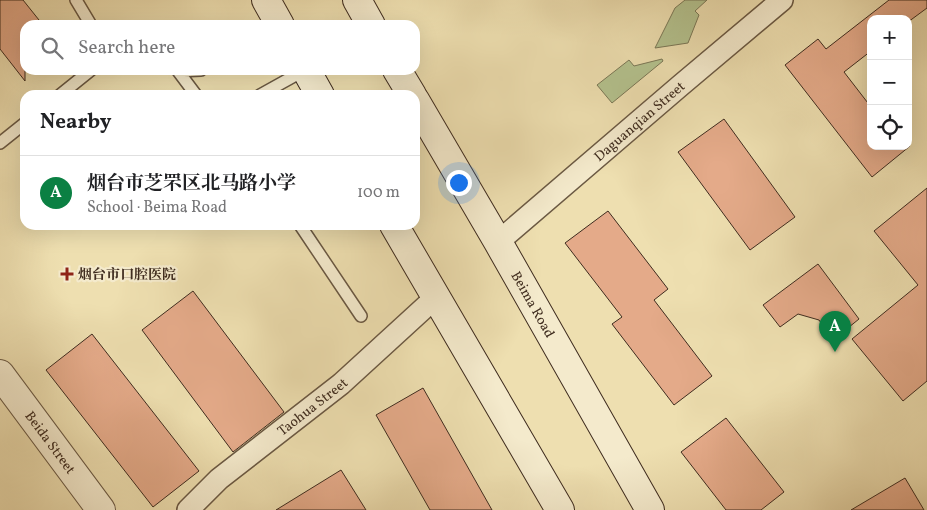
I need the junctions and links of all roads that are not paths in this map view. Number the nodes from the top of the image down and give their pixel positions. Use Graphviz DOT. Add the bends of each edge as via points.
graph roads {
  1 [pos="76,0"];
  2 [pos="266,0"];
  3 [pos="357,0"];
  4 [pos="782,0"];
  5 [pos="88,20"];
  6 [pos="277,20"];
  7 [pos="368,20"];
  8 [pos="85,75"];
  9 [pos="181,75"];
  10 [pos="296,75"];
  11 [pos="308,75"];
  12 [pos="401,75"];
  13 [pos="66,90"];
  14 [pos="192,90"];
  15 [pos="269,90"];
  16 [pos="317,90"];
  17 [pos="409,90"];
  18 [pos="420,109"];
  19 [pos="20,127"];
  20 [pos="0,143"];
  21 [pos="303,230"];
  22 [pos="397,230"];
  23 [pos="498,242"];
  24 [pos="435,298"];
  25 [pos="361,316"];
  26 [pos="0,374"];
  27 [pos="101,510"];
  28 [pos="188,510"];
  29 [pos="560,510"];
  30 [pos="650,510"];
  1 -- 5 [label="lane"];
  2 -- 6 [label="main road"];
  3 -- 7 [label="main road"];
  4 -- 23 [label="street, Daguanqian Street"];
  8 -- 13 [label="lane"];
  9 -- 14 [label="lane"];
  10 -- 15 [label="lane"];
  11 -- 16 [label="main road"];
  12 -- 17 [label="main road"];
  18 -- 23 [label="main road, Beima Road"];
  19 -- 20 [label="lane"];
  21 -- 25 [label="lane"];
  22 -- 24 [label="main road"];
  23 -- 30 [label="main road, Beima Road"];
  24 -- 28 [label="street, Taohua Street" via="341,384 219,479"];
  24 -- 29 [label="main road"];
  26 -- 27 [label="main road, Beida Street"];
}
